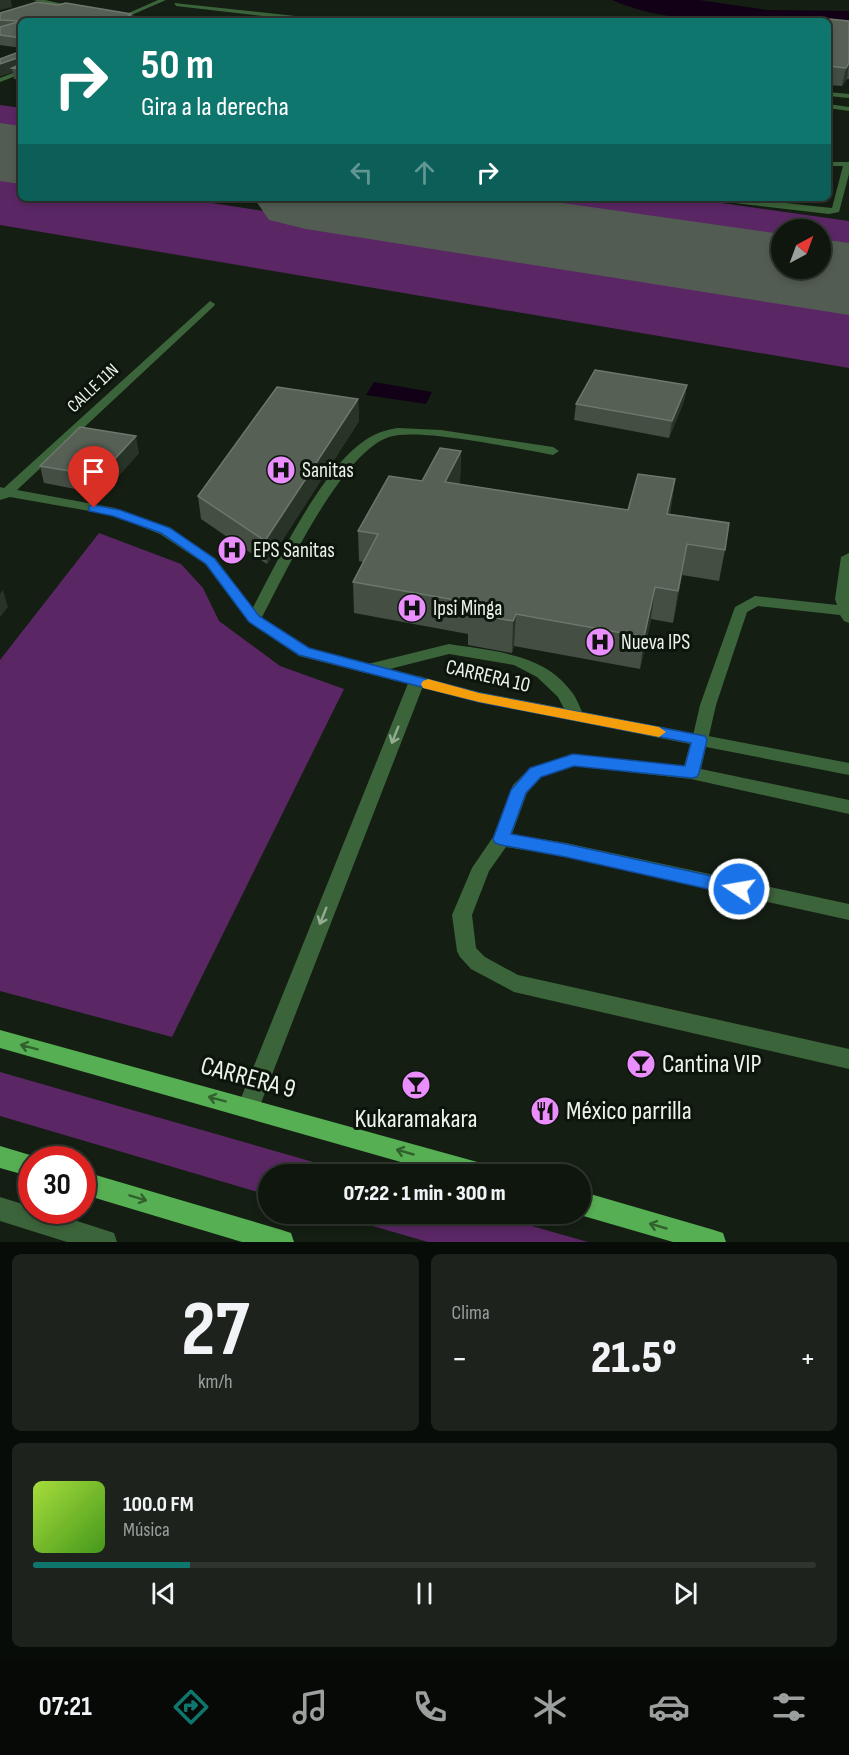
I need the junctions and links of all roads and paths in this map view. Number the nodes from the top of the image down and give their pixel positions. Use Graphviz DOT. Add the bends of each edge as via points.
graph roads {
  1 [pos="36,0"];
  2 [pos="163,0"];
  3 [pos="47,2"];
  4 [pos="55,4"];
  5 [pos="176,4"];
  6 [pos="82,9"];
  7 [pos="146,18"];
  8 [pos="297,18"];
  9 [pos="18,73"];
  10 [pos="0,80"];
  11 [pos="18,83"];
  12 [pos="831,94"];
  13 [pos="849,96"];
  14 [pos="831,106"];
  15 [pos="849,109"];
  16 [pos="831,164"];
  17 [pos="848,164"];
  18 [pos="742,201"];
  19 [pos="210,304"];
  20 [pos="553,451"];
  21 [pos="2,494"];
  22 [pos="848,557"];
  23 [pos="848,614"];
  24 [pos="254,619"];
  25 [pos="370,669"];
  26 [pos="417,681"];
  27 [pos="576,716"];
  28 [pos="699,740"];
  29 [pos="849,768"];
  30 [pos="691,773"];
  31 [pos="849,807"];
  32 [pos="501,839"];
  33 [pos="849,912"];
  34 [pos="0,1040"];
  35 [pos="849,1059"];
  36 [pos="248,1108"];
  37 [pos="0,1157"];
  38 [pos="18,1162"];
  39 [pos="446,1164"];
  40 [pos="96,1186"];
  41 [pos="591,1206"];
  42 [pos="0,1209"];
  43 [pos="276,1241"];
  44 [pos="105,1242"];
  45 [pos="714,1242"];
  1 -- 3 [label="street"];
  2 -- 7 [label="street" via="121,15"];
  3 -- 4 [label="street"];
  3 -- 4 [label="street" via="32,8"];
  4 -- 6 [label="street"];
  5 -- 8 [label="street"];
  9 -- 10 [label="street"];
  10 -- 11 [label="street"];
  12 -- 13 [label="street"];
  14 -- 15 [label="street"];
  16 -- 17 [label="street"];
  17 -- 18 [label="street" via="836,210"];
  19 -- 21 [label="street, CALLE 11N"];
  20 -- 24 [label="street" via="420,432 386,433 363,446 331,483"];
  21 -- 24 [label="street, CARRERA 10" via="115,513 165,531 210,561"];
  22 -- 23 [label="street" via="842,599"];
  23 -- 28 [label="street" via="755,601 741,610"];
  24 -- 25 [label="street, CARRERA 10" via="304,652"];
  25 -- 26 [label="street, CARRERA 10"];
  25 -- 27 [label="street" via="449,649 518,661 543,673 565,694"];
  26 -- 27 [label="street, CARRERA 10" via="479,698"];
  26 -- 36 [label="street, one-way"];
  27 -- 28 [label="street, CARRERA 10"];
  28 -- 29 [label="street, CARRERA 10"];
  28 -- 30 [label="street"];
  30 -- 31 [label="street"];
  30 -- 32 [label="street" via="573,760 535,772 519,790"];
  32 -- 33 [label="street"];
  32 -- 35 [label="street" via="482,868 462,915 467,951 478,963 514,983"];
  36 -- 34 [label="main road, CARRERA 9, one-way"];
  39 -- 36 [label="main road, CARRERA 9, one-way"];
  37 -- 38 [label="main road"];
  40 -- 43 [label="main road, one-way"];
  45 -- 41 [label="main road, one-way"];
  42 -- 44 [label="street"];
}
